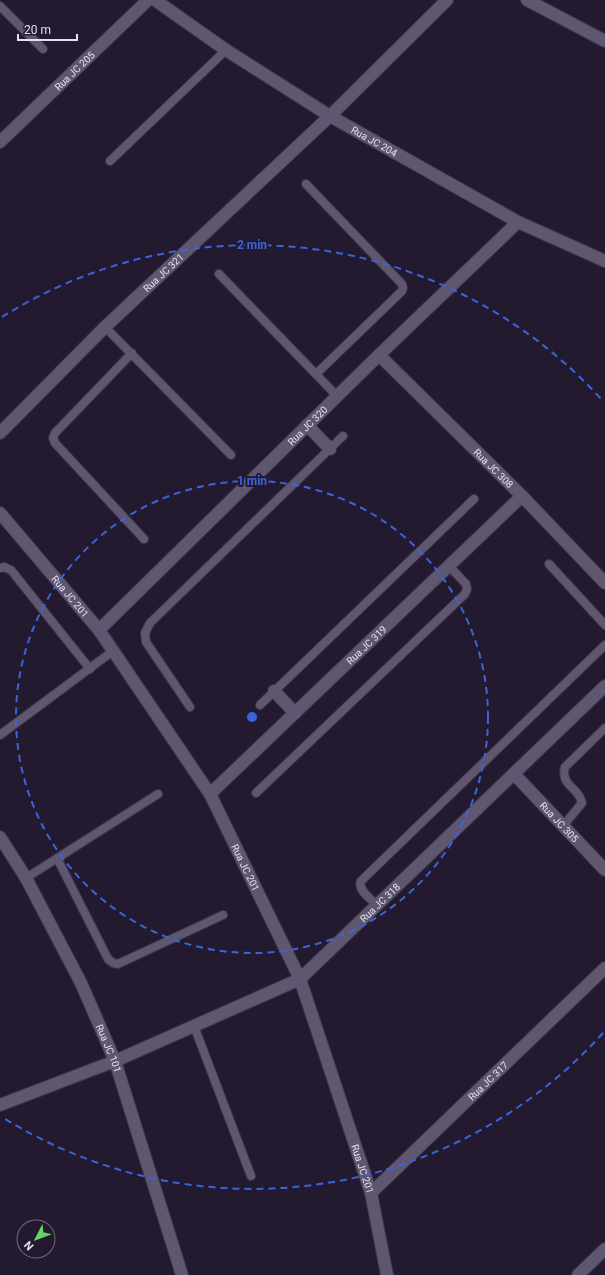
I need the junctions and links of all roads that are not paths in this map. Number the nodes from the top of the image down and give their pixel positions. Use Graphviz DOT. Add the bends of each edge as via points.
graph roads {
  1 [pos="148,0"];
  2 [pos="155,0"];
  3 [pos="447,0"];
  4 [pos="527,0"];
  5 [pos="0,6"];
  6 [pos="605,41"];
  7 [pos="43,49"];
  8 [pos="226,50"];
  9 [pos="330,116"];
  10 [pos="0,142"];
  11 [pos="110,161"];
  12 [pos="306,184"];
  13 [pos="518,222"];
  14 [pos="605,262"];
  15 [pos="219,274"];
  16 [pos="106,327"];
  17 [pos="132,353"];
  18 [pos="379,355"];
  19 [pos="316,374"];
  20 [pos="337,396"];
  21 [pos="307,425"];
  22 [pos="0,433"];
  23 [pos="343,436"];
  24 [pos="330,449"];
  25 [pos="231,456"];
  26 [pos="522,496"];
  27 [pos="474,499"];
  28 [pos="0,513"];
  29 [pos="144,539"];
  30 [pos="549,564"];
  31 [pos="449,566"];
  32 [pos="0,568"];
  33 [pos="605,583"];
  34 [pos="605,625"];
  35 [pos="98,630"];
  36 [pos="605,645"];
  37 [pos="113,651"];
  38 [pos="90,669"];
  39 [pos="605,686"];
  40 [pos="274,691"];
  41 [pos="260,705"];
  42 [pos="190,707"];
  43 [pos="295,713"];
  44 [pos="605,728"];
  45 [pos="0,735"];
  46 [pos="514,774"];
  47 [pos="256,792"];
  48 [pos="158,794"];
  49 [pos="210,794"];
  50 [pos="563,826"];
  51 [pos="0,836"];
  52 [pos="57,858"];
  53 [pos="605,870"];
  54 [pos="26,878"];
  55 [pos="377,905"];
  56 [pos="223,915"];
  57 [pos="605,968"];
  58 [pos="300,979"];
  59 [pos="194,1026"];
  60 [pos="115,1061"];
  61 [pos="0,1105"];
  62 [pos="251,1176"];
  63 [pos="371,1194"];
  64 [pos="605,1249"];
  65 [pos="182,1275"];
  66 [pos="387,1275"];
  67 [pos="578,1275"];
  1 -- 10 [label="street, Rua JC 205"];
  2 -- 8 [label="street, Rua JC 204"];
  3 -- 9 [label="street, Rua JC 321"];
  4 -- 6 [label="street"];
  5 -- 7 [label="lane"];
  8 -- 9 [label="street, Rua JC 204"];
  8 -- 11 [label="lane"];
  9 -- 13 [label="street, Rua JC 204"];
  9 -- 16 [label="street, Rua JC 321"];
  12 -- 19 [label="lane" via="403,288"];
  13 -- 14 [label="street, Rua JC 204"];
  13 -- 18 [label="street, Rua JC 320"];
  15 -- 19 [label="lane"];
  16 -- 17 [label="lane"];
  16 -- 22 [label="street, Rua JC 321"];
  17 -- 25 [label="lane"];
  17 -- 29 [label="lane" via="53,438"];
  18 -- 20 [label="street, Rua JC 320"];
  18 -- 26 [label="street, Rua JC 308"];
  19 -- 20 [label="lane"];
  20 -- 21 [label="street, Rua JC 320"];
  21 -- 24 [label="street"];
  21 -- 35 [label="street, Rua JC 320"];
  23 -- 24 [label="lane"];
  24 -- 42 [label="lane" via="150,623 145,633 146,642"];
  26 -- 31 [label="street, Rua JC 319"];
  26 -- 33 [label="street, Rua JC 308"];
  27 -- 40 [label="lane"];
  28 -- 35 [label="street, Rua JC 201"];
  30 -- 34 [label="lane"];
  31 -- 43 [label="street, Rua JC 319"];
  31 -- 47 [label="lane" via="466,584 466,594"];
  32 -- 38 [label="lane" via="10,570"];
  35 -- 37 [label="street, Rua JC 201"];
  36 -- 55 [label="lane" via="360,881 360,889"];
  37 -- 38 [label="lane"];
  37 -- 49 [label="street, Rua JC 201"];
  38 -- 45 [label="lane"];
  39 -- 46 [label="street, Rua JC 318"];
  40 -- 41 [label="lane"];
  40 -- 43 [label="street"];
  43 -- 49 [label="street, Rua JC 319"];
  44 -- 50 [label="lane" via="565,766 565,779 582,803"];
  46 -- 50 [label="street, Rua JC 305"];
  46 -- 55 [label="street, Rua JC 318"];
  48 -- 52 [label="lane"];
  49 -- 58 [label="street, Rua JC 201"];
  50 -- 53 [label="street, Rua JC 305"];
  51 -- 54 [label="street, Rua JC 101"];
  52 -- 54 [label="lane"];
  52 -- 56 [label="lane" via="108,959 113,963 118,964"];
  54 -- 60 [label="street, Rua JC 101" via="81,983"];
  55 -- 58 [label="street, Rua JC 318"];
  57 -- 63 [label="street, Rua JC 317"];
  58 -- 59 [label="street, Rua JC 318"];
  58 -- 63 [label="street, Rua JC 201"];
  59 -- 60 [label="street, Rua JC 318"];
  59 -- 62 [label="lane"];
  60 -- 61 [label="street, Rua JC 318"];
  60 -- 65 [label="street, Rua JC 101"];
  63 -- 66 [label="street, Rua JC 201"];
  64 -- 67 [label="street"];
}
